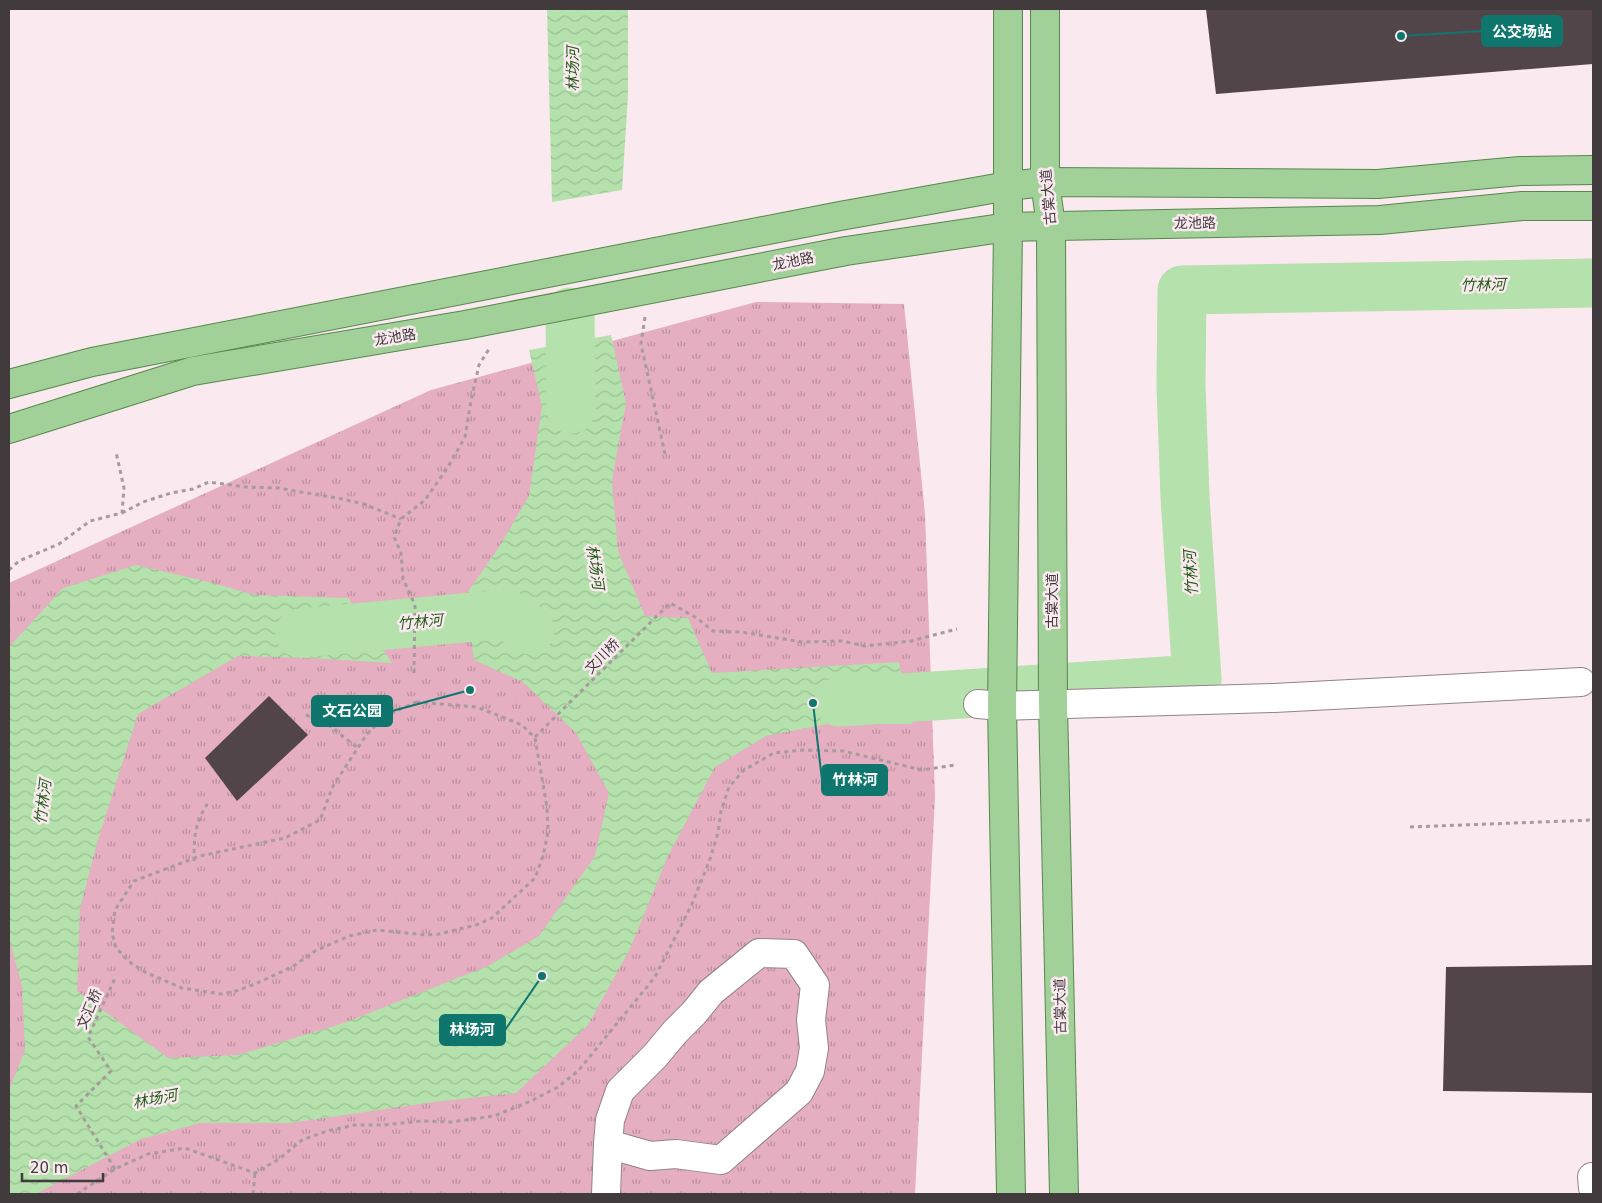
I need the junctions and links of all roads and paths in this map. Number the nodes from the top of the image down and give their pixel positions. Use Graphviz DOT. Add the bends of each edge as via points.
graph roads {
  1 [pos="1008,9"];
  2 [pos="1045,9"];
  3 [pos="1593,170"];
  4 [pos="1045,182"];
  5 [pos="1008,186"];
  6 [pos="1593,206"];
  7 [pos="1051,226"];
  8 [pos="1008,227"];
  9 [pos="646,308"];
  10 [pos="493,342"];
  11 [pos="9,384"];
  12 [pos="9,429"];
  13 [pos="116,452"];
  14 [pos="665,454"];
  15 [pos="122,513"];
  16 [pos="401,520"];
  17 [pos="9,570"];
  18 [pos="957,629"];
  19 [pos="414,673"];
  20 [pos="1581,682"];
  21 [pos="1053,704"];
  22 [pos="990,705"];
  23 [pos="306,715"];
  24 [pos="534,738"];
  25 [pos="358,748"];
  26 [pos="955,765"];
  27 [pos="209,801"];
  28 [pos="1593,820"];
  29 [pos="1410,826"];
  30 [pos="194,861"];
  31 [pos="116,976"];
  32 [pos="608,1144"];
  33 [pos="114,1169"];
  34 [pos="256,1173"];
  35 [pos="77,1194"];
  36 [pos="253,1194"];
  37 [pos="606,1194"];
  38 [pos="1011,1194"];
  39 [pos="1064,1194"];
  1 -- 5 [label="main road"];
  2 -- 4 [label="main road, 古棠大道"];
  3 -- 4 [label="main road" via="1520,170 1378,184"];
  4 -- 5 [label="main road"];
  4 -- 7 [label="main road, 古棠大道"];
  5 -- 8 [label="main road"];
  5 -- 11 [label="main road" via="92,362"];
  6 -- 7 [label="main road, 龙池路" via="1522,206 1380,220"];
  7 -- 8 [label="main road, 龙池路"];
  7 -- 21 [label="main road, 古棠大道"];
  8 -- 12 [label="main road, 龙池路" via="846,251 464,326 193,371"];
  8 -- 22 [label="main road"];
  9 -- 14 [label="path" via="641,344"];
  10 -- 16 [label="path" via="479,365 465,437 425,500"];
  13 -- 15 [label="path" via="124,488"];
  15 -- 16 [label="path" via="143,502 209,482 278,488 342,499 364,504"];
  15 -- 17 [label="path" via="90,521 59,544 19,561"];
  16 -- 19 [label="path" via="394,537 401,553 403,579 415,605"];
  18 -- 24 [label="path, 文川桥" via="911,641 865,646 842,641 802,642 714,631 670,603"];
  20 -- 21 [label="lane" via="1274,698"];
  21 -- 22 [label="lane"];
  21 -- 39 [label="main road, 古棠大道"];
  22 -- 38 [label="main road"];
  23 -- 25 [label="path" via="327,724"];
  24 -- 25 [label="path" via="522,725 477,707 416,702 386,716"];
  24 -- 25 [label="path" via="548,807 548,832 543,856 535,878 492,918 439,934 377,930 349,936 255,984 221,994 182,988 145,972 130,963 116,948 112,933 115,910 134,881 200,856 285,838 320,820 333,786"];
  26 -- 34 [label="path" via="922,770 843,751 802,750 774,753 744,770 729,787 709,862 688,914 655,977 578,1071 558,1087 494,1116 451,1122 355,1124 327,1131 302,1140"];
  27 -- 30 [label="path" via="200,815 194,836"];
  28 -- 29 [label="path"];
  31 -- 33 [label="path, 文汇桥" via="88,1037 111,1071 76,1106"];
  32 -- 32 [label="lane" via="610,1120 620,1091 711,992 759,953 794,954 815,985 811,1020 814,1048 810,1071 799,1092 721,1160 676,1154 650,1156"];
  32 -- 37 [label="lane"];
  33 -- 34 [label="path" via="148,1154 185,1148"];
  33 -- 35 [label="path"];
  34 -- 36 [label="path"];
}
